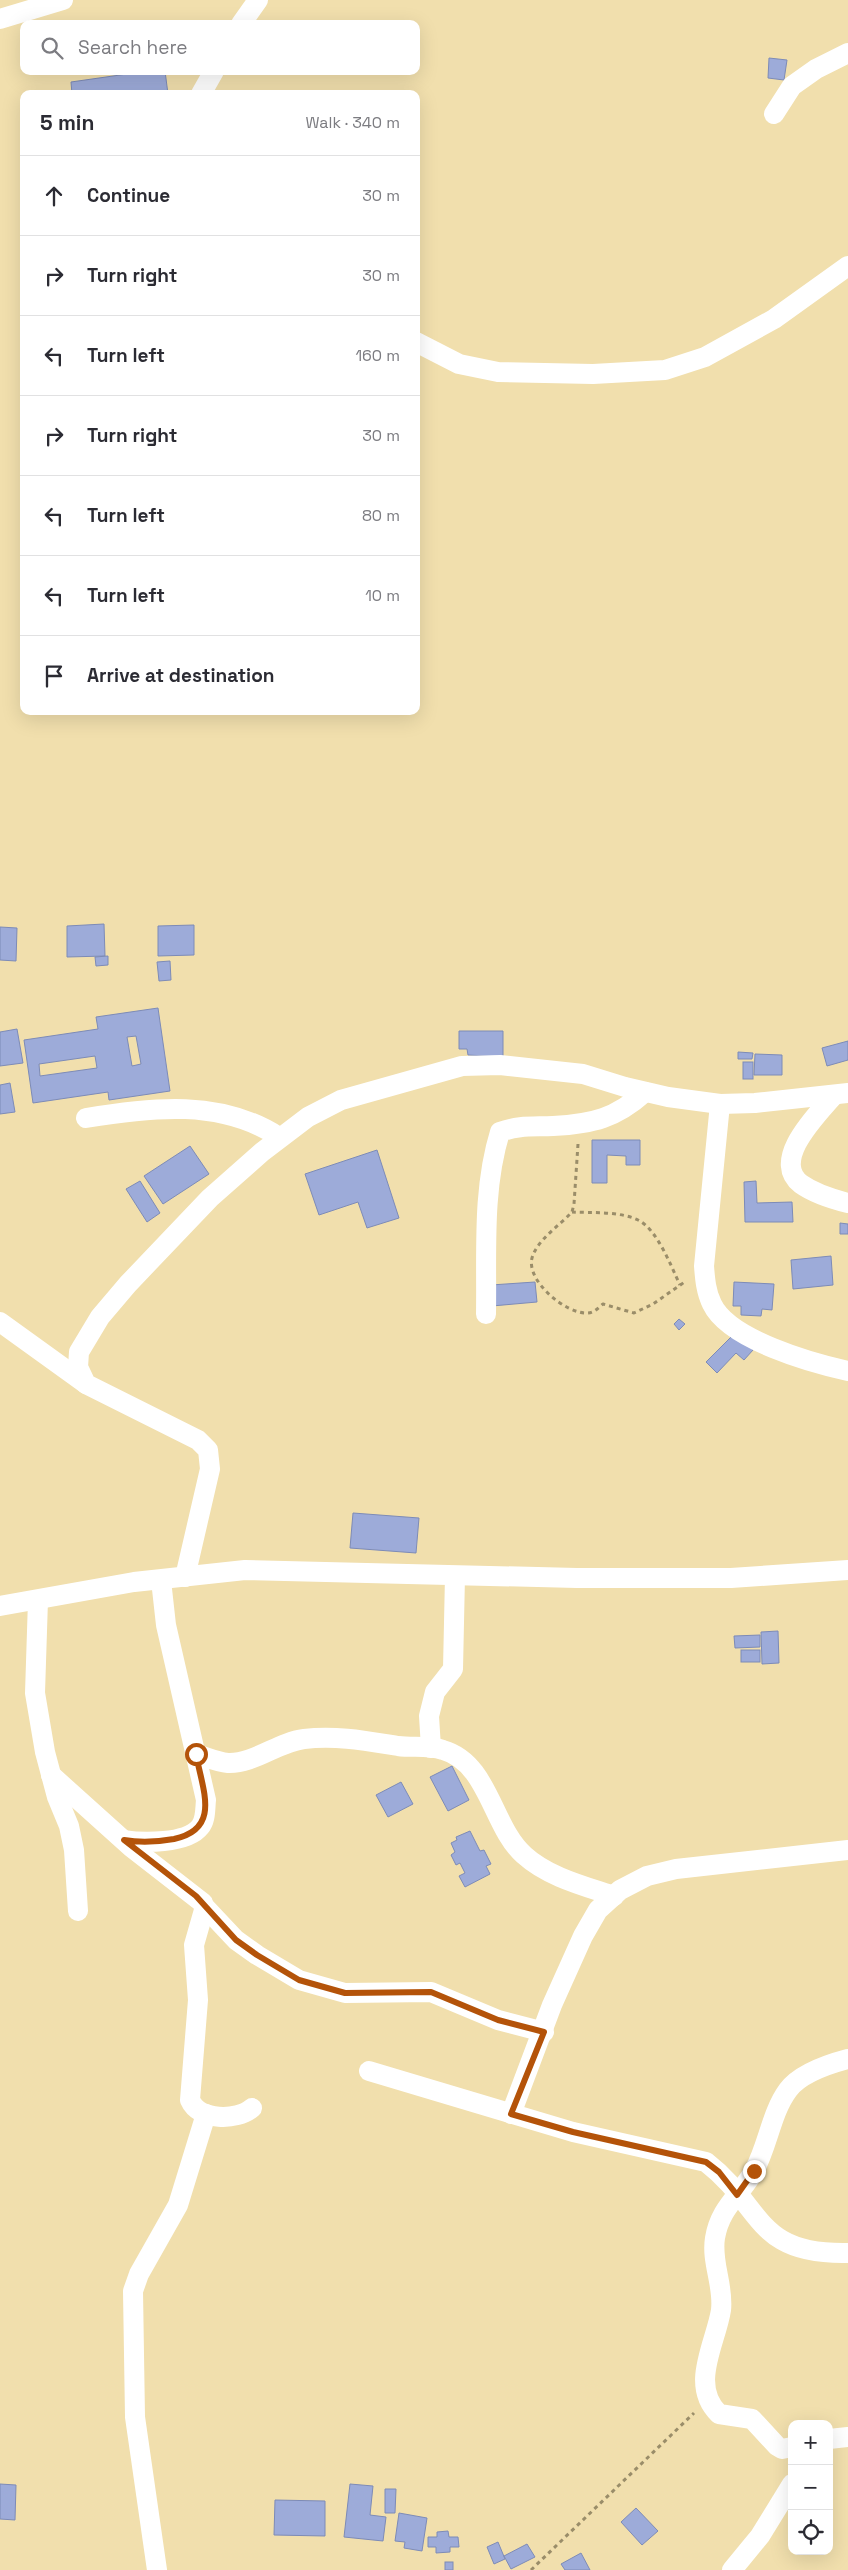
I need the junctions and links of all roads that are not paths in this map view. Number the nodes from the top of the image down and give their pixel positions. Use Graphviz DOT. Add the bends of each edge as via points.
graph roads {
  1 [pos="63,0"];
  2 [pos="258,0"];
  3 [pos="0,19"];
  4 [pos="244,20"];
  5 [pos="848,52"];
  6 [pos="212,75"];
  7 [pos="203,90"];
  8 [pos="774,114"];
  9 [pos="848,266"];
  10 [pos="420,344"];
  11 [pos="645,1092"];
  12 [pos="841,1094"];
  13 [pos="720,1104"];
  14 [pos="86,1118"];
  15 [pos="279,1137"];
  16 [pos="848,1203"];
  17 [pos="486,1314"];
  18 [pos="0,1322"];
  19 [pos="848,1371"];
  20 [pos="86,1384"];
  21 [pos="848,1570"];
  22 [pos="455,1576"];
  23 [pos="185,1577"];
  24 [pos="161,1580"];
  25 [pos="38,1600"];
  26 [pos="0,1606"];
  27 [pos="431,1748"];
  28 [pos="196,1754"];
  29 [pos="51,1775"];
  30 [pos="124,1840"];
  31 [pos="848,1850"];
  32 [pos="614,1896"];
  33 [pos="204,1906"];
  34 [pos="78,1911"];
  35 [pos="544,2032"];
  36 [pos="848,2059"];
  37 [pos="369,2071"];
  38 [pos="252,2108"];
  39 [pos="206,2114"];
  40 [pos="511,2114"];
  41 [pos="737,2195"];
  42 [pos="848,2253"];
  43 [pos="788,2448"];
  44 [pos="788,2490"];
  45 [pos="157,2570"];
  46 [pos="732,2570"];
  1 -- 3 [label="street"];
  2 -- 4 [label="street"];
  5 -- 8 [label="street" via="792,86"];
  6 -- 7 [label="street"];
  9 -- 10 [label="street" via="774,319 705,357 665,370 593,374 498,372 459,364"];
  11 -- 13 [label="street"];
  11 -- 15 [label="street" via="583,1074 500,1065 462,1066 341,1100"];
  11 -- 17 [label="street" via="616,1114 599,1120 516,1126 500,1132 488,1190"];
  12 -- 13 [label="street"];
  12 -- 16 [label="street" via="808,1125 794,1148 791,1166 800,1183 825,1197"];
  13 -- 19 [label="street" via="704,1270 712,1305 722,1318 747,1335 788,1355"];
  14 -- 15 [label="street" via="129,1111 221,1112 258,1124"];
  15 -- 20 [label="street" via="204,1205 100,1317 79,1352 78,1367"];
  18 -- 20 [label="street"];
  20 -- 23 [label="street" via="198,1440 208,1450 210,1469"];
  21 -- 22 [label="street" via="731,1578"];
  22 -- 23 [label="street" via="245,1570"];
  22 -- 27 [label="street" via="453,1669 435,1692 428,1716"];
  23 -- 24 [label="street"];
  24 -- 25 [label="street"];
  24 -- 28 [label="street" via="166,1625"];
  25 -- 26 [label="street"];
  25 -- 29 [label="street" via="35,1693"];
  27 -- 28 [label="street" via="331,1737 302,1739 230,1763"];
  27 -- 32 [label="street" via="462,1758 523,1854 536,1865"];
  28 -- 30 [label="street" via="206,1800 205,1817 200,1828 186,1836 163,1841"];
  29 -- 30 [label="street"];
  29 -- 34 [label="street" via="74,1850"];
  30 -- 33 [label="street" via="196,1896"];
  31 -- 32 [label="street" via="676,1869 647,1876"];
  32 -- 35 [label="street" via="598,1910 583,1936 552,2005"];
  33 -- 35 [label="street" via="236,1940 299,1980 345,1993 431,1992 498,2020"];
  33 -- 39 [label="street" via="194,1945 198,2000 190,2089 192,2104"];
  35 -- 40 [label="street"];
  36 -- 41 [label="street" via="814,2070 788,2090 754,2171"];
  37 -- 40 [label="street"];
  38 -- 39 [label="street" via="240,2116"];
  39 -- 45 [label="street" via="178,2205 139,2274 133,2292 135,2417"];
  40 -- 41 [label="street" via="573,2132 706,2162 719,2172"];
  41 -- 42 [label="street" via="772,2235 792,2245 819,2252"];
  41 -- 43 [label="street" via="718,2222 714,2240 722,2299 708,2348 708,2400 719,2414 752,2419 777,2446"];
  44 -- 46 [label="street" via="760,2536"];
}
